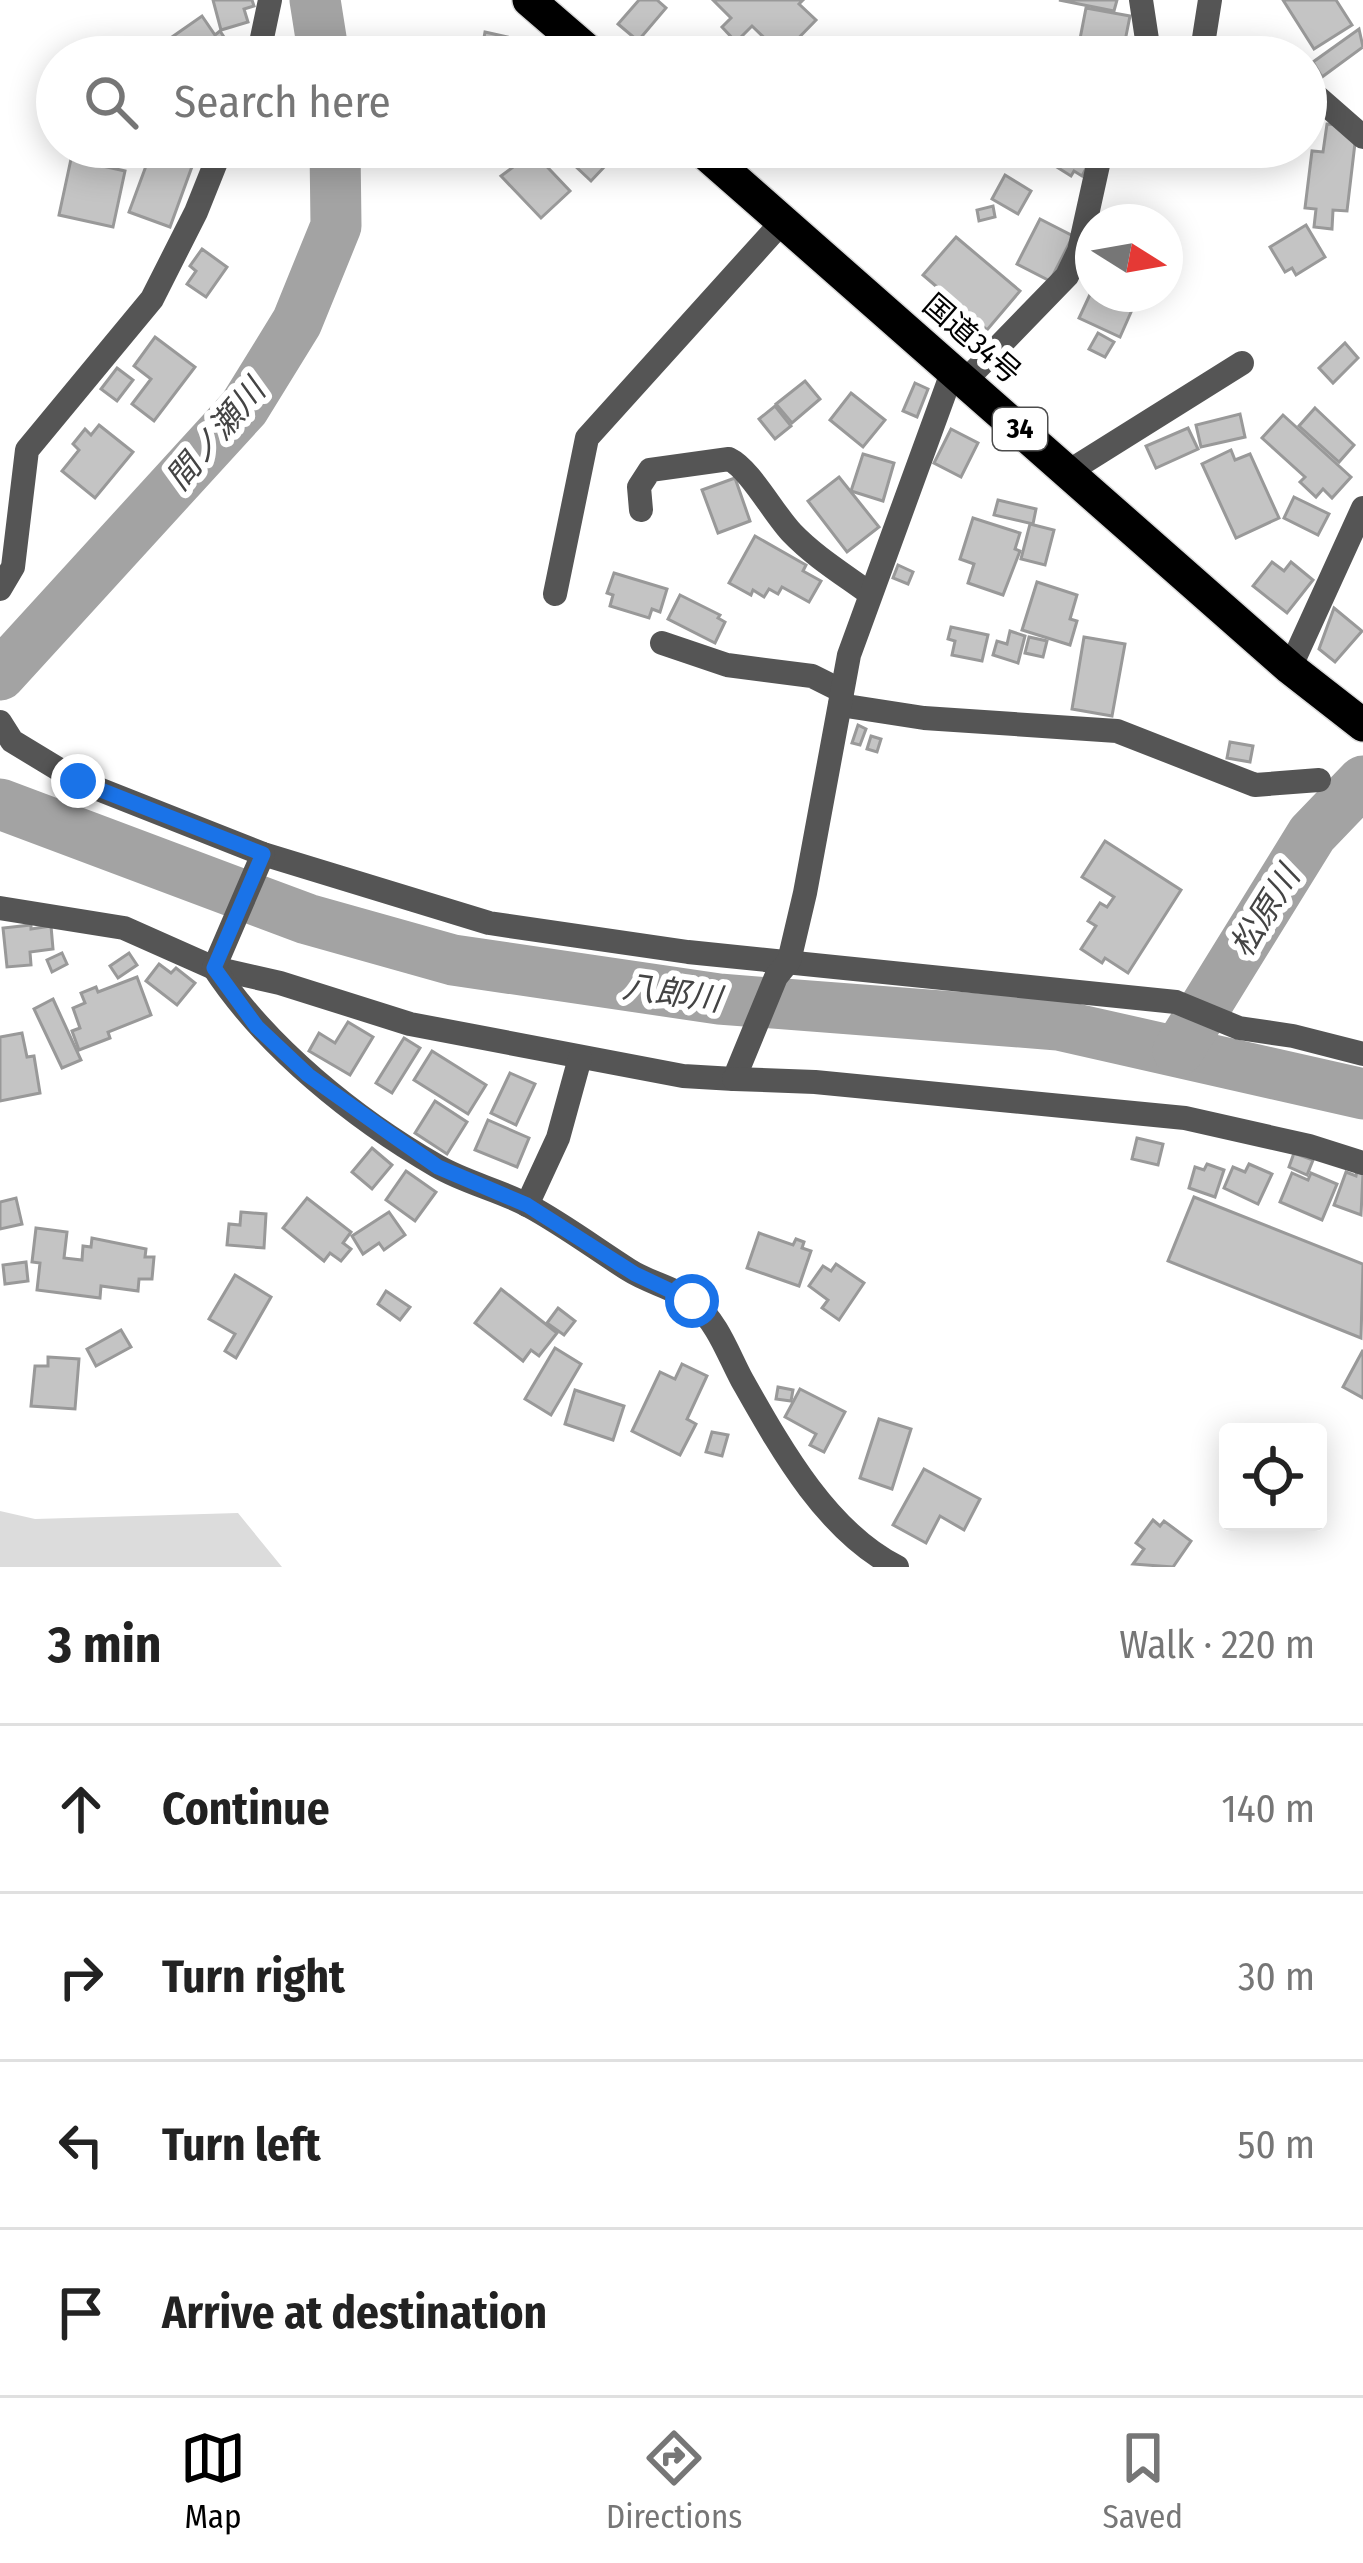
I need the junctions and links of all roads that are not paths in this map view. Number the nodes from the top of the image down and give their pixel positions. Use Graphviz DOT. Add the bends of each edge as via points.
graph roads {
  1 [pos="270,0"];
  2 [pos="529,0"];
  3 [pos="1141,0"];
  4 [pos="1210,0"];
  5 [pos="262,36"];
  6 [pos="571,36"];
  7 [pos="1146,36"];
  8 [pos="1205,36"];
  9 [pos="1327,106"];
  10 [pos="1363,139"];
  11 [pos="213,168"];
  12 [pos="722,168"];
  13 [pos="1097,168"];
  14 [pos="783,221"];
  15 [pos="1242,363"];
  16 [pos="959,375"];
  17 [pos="1069,472"];
  18 [pos="1363,508"];
  19 [pos="641,510"];
  20 [pos="0,589"];
  21 [pos="868,593"];
  22 [pos="555,594"];
  23 [pos="662,643"];
  24 [pos="1290,668"];
  25 [pos="841,698"];
  26 [pos="1354,717"];
  27 [pos="0,722"];
  28 [pos="1319,780"];
  29 [pos="263,854"];
  30 [pos="0,908"];
  31 [pos="216,961"];
  32 [pos="782,969"];
  33 [pos="1363,1054"];
  34 [pos="580,1058"];
  35 [pos="737,1072"];
  36 [pos="1363,1163"];
  37 [pos="527,1205"];
  38 [pos="897,1567"];
  1 -- 5 [label="street"];
  2 -- 6 [label="highway"];
  3 -- 7 [label="street"];
  4 -- 8 [label="street"];
  9 -- 10 [label="street"];
  11 -- 20 [label="street" via="152,299 27,450 13,566"];
  12 -- 14 [label="highway, 国道34号 / 34"];
  13 -- 16 [label="street" via="1067,276"];
  14 -- 16 [label="highway, 国道34号 / 34"];
  14 -- 22 [label="street" via="587,438"];
  15 -- 17 [label="street"];
  16 -- 17 [label="highway, 国道34号 / 34"];
  16 -- 21 [label="street"];
  17 -- 24 [label="highway, 国道34号 / 34"];
  18 -- 24 [label="street"];
  19 -- 21 [label="street" via="639,487 650,470 729,459 796,538"];
  21 -- 25 [label="street"];
  23 -- 25 [label="street" via="727,665 812,676"];
  24 -- 26 [label="highway, 国道34号 / 34"];
  25 -- 28 [label="street" via="924,718 1118,731 1256,784"];
  25 -- 32 [label="street" via="806,893"];
  27 -- 29 [label="street" via="12,741 78,781"];
  29 -- 31 [label="street"];
  29 -- 32 [label="street" via="488,923"];
  30 -- 31 [label="street" via="124,928"];
  31 -- 34 [label="street" via="410,1024"];
  31 -- 37 [label="street" via="257,1027 308,1075 438,1167"];
  32 -- 33 [label="street" via="1176,1002 1239,1028"];
  32 -- 35 [label="street"];
  34 -- 35 [label="street" via="683,1076"];
  34 -- 37 [label="street" via="558,1138"];
  35 -- 36 [label="street" via="1185,1118"];
  37 -- 38 [label="street" via="692,1301 825,1506 867,1552"];
}
